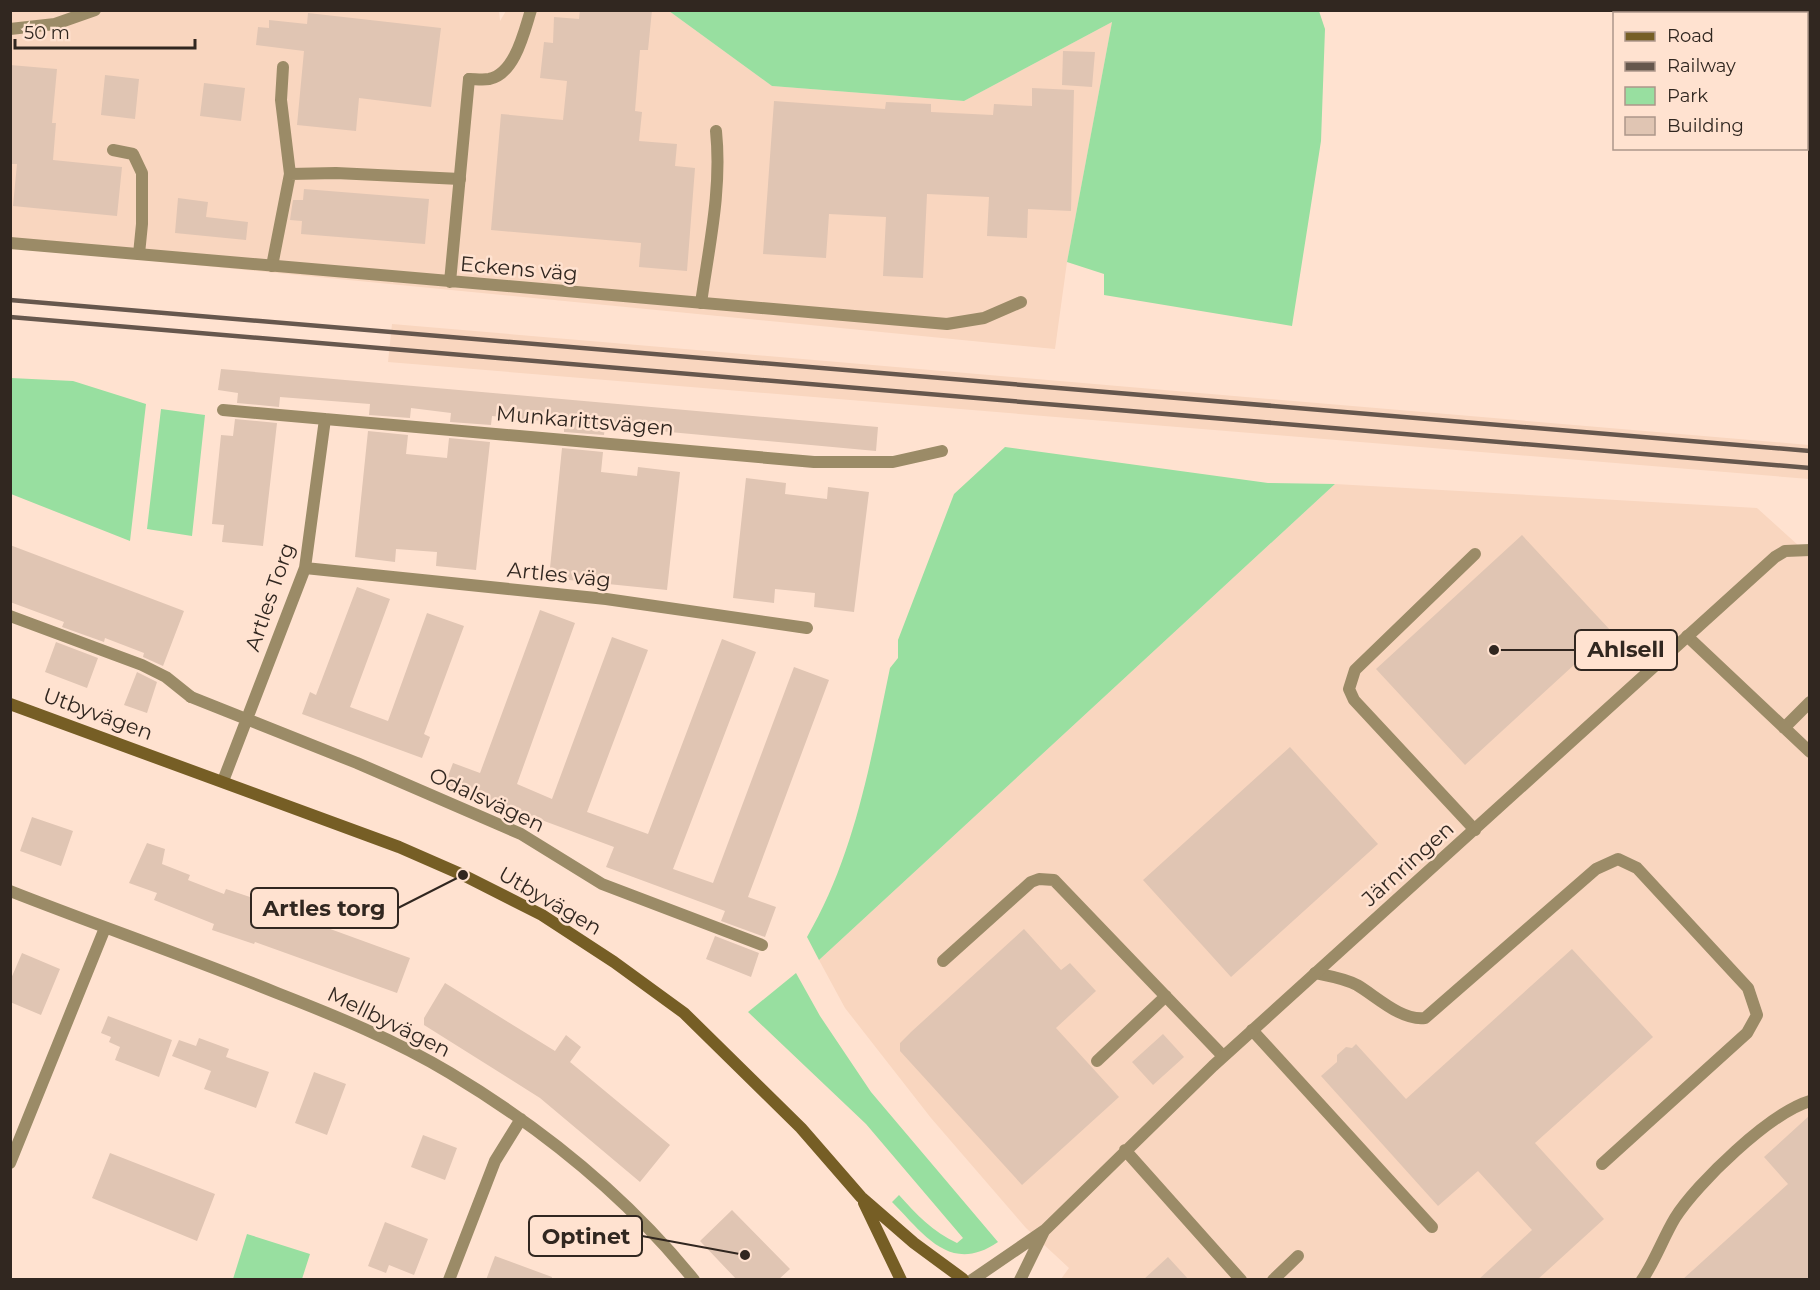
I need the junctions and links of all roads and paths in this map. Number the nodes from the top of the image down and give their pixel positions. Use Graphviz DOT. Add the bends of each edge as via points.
graph roads {
  1 [pos="95,10"];
  2 [pos="531,10"];
  3 [pos="67,15"];
  4 [pos="10,29"];
  5 [pos="283,67"];
  6 [pos="716,131"];
  7 [pos="113,150"];
  8 [pos="290,174"];
  9 [pos="460,179"];
  10 [pos="10,243"];
  11 [pos="139,254"];
  12 [pos="272,266"];
  13 [pos="450,282"];
  14 [pos="1022,302"];
  15 [pos="701,303"];
  16 [pos="223,410"];
  17 [pos="325,419"];
  18 [pos="942,451"];
  19 [pos="1809,550"];
  20 [pos="1475,554"];
  21 [pos="305,568"];
  22 [pos="10,616"];
  23 [pos="807,628"];
  24 [pos="1687,636"];
  25 [pos="1809,702"];
  26 [pos="10,704"];
  27 [pos="247,720"];
  28 [pos="1784,728"];
  29 [pos="1809,752"];
  30 [pos="223,781"];
  31 [pos="1475,830"];
  32 [pos="10,891"];
  33 [pos="105,928"];
  34 [pos="762,945"];
  35 [pos="943,961"];
  36 [pos="1315,973"];
  37 [pos="1166,996"];
  38 [pos="1252,1030"];
  39 [pos="1223,1056"];
  40 [pos="1097,1061"];
  41 [pos="1809,1101"];
  42 [pos="521,1119"];
  43 [pos="1125,1150"];
  44 [pos="10,1163"];
  45 [pos="1602,1164"];
  46 [pos="861,1197"];
  47 [pos="1432,1227"];
  48 [pos="1045,1230"];
  49 [pos="1298,1256"];
  50 [pos="449,1280"];
  51 [pos="694,1280"];
  52 [pos="901,1280"];
  53 [pos="963,1280"];
  54 [pos="972,1280"];
  55 [pos="1020,1280"];
  56 [pos="1241,1280"];
  57 [pos="1273,1280"];
  58 [pos="1642,1280"];
  1 -- 3 [label="street"];
  2 -- 9 [label="street" via="521,43 504,71 490,79 469,79"];
  3 -- 4 [label="street"];
  5 -- 8 [label="street" via="281,100"];
  6 -- 15 [label="street" via="718,189"];
  7 -- 11 [label="street" via="133,154 142,173"];
  8 -- 9 [label="street"];
  8 -- 12 [label="street"];
  9 -- 13 [label="street"];
  10 -- 11 [label="street, Eckens väg"];
  11 -- 12 [label="street, Eckens väg"];
  12 -- 13 [label="street, Eckens väg"];
  13 -- 15 [label="street, Eckens väg"];
  14 -- 15 [label="street, Eckens väg" via="984,318 947,324"];
  16 -- 17 [label="street, Munkarittsvägen"];
  17 -- 18 [label="street, Munkarittsvägen" via="814,462 893,462"];
  17 -- 21 [label="street, Artles Torg"];
  19 -- 24 [label="street, Järnringen" via="1785,551 1775,557"];
  20 -- 31 [label="street" via="1355,670 1349,689 1354,700"];
  21 -- 23 [label="street, Artles väg" via="606,599"];
  21 -- 27 [label="street, Artles Torg"];
  22 -- 27 [label="street, Odalsvägen" via="142,665 166,677 191,697"];
  24 -- 28 [label="street"];
  24 -- 31 [label="street, Järnringen"];
  25 -- 28 [label="street"];
  26 -- 30 [label="main road, Utbyvägen"];
  27 -- 30 [label="street, Artles Torg"];
  27 -- 34 [label="street, Odalsvägen" via="521,834 602,884"];
  28 -- 29 [label="street"];
  30 -- 46 [label="main road, Utbyvägen" via="399,847 542,915 684,1013 801,1128"];
  31 -- 36 [label="street, Järnringen"];
  32 -- 33 [label="street, Mellbyvägen"];
  33 -- 42 [label="street, Mellbyvägen" via="349,1021 449,1072"];
  33 -- 44 [label="street"];
  35 -- 37 [label="street" via="1022,889 1046,878 1061,885"];
  36 -- 38 [label="street, Järnringen"];
  36 -- 45 [label="street" via="1355,984 1403,1014 1425,1018 1596,869 1618,859 1627,861 1748,988 1757,1015 1747,1032"];
  37 -- 39 [label="street"];
  37 -- 40 [label="street"];
  38 -- 39 [label="street, Järnringen"];
  38 -- 47 [label="street"];
  39 -- 43 [label="street, Järnringen"];
  41 -- 58 [label="street" via="1778,1116 1754,1135 1688,1200"];
  42 -- 50 [label="street" via="495,1161"];
  42 -- 51 [label="street, Mellbyvägen" via="622,1201"];
  43 -- 48 [label="street, Järnringen"];
  43 -- 56 [label="street"];
  46 -- 52 [label="main road, Utbyvägen"];
  46 -- 53 [label="main road, Utbyvägen"];
  48 -- 54 [label="street, Järnringen"];
  48 -- 55 [label="street, Järnringen"];
  49 -- 57 [label="street"];
}
